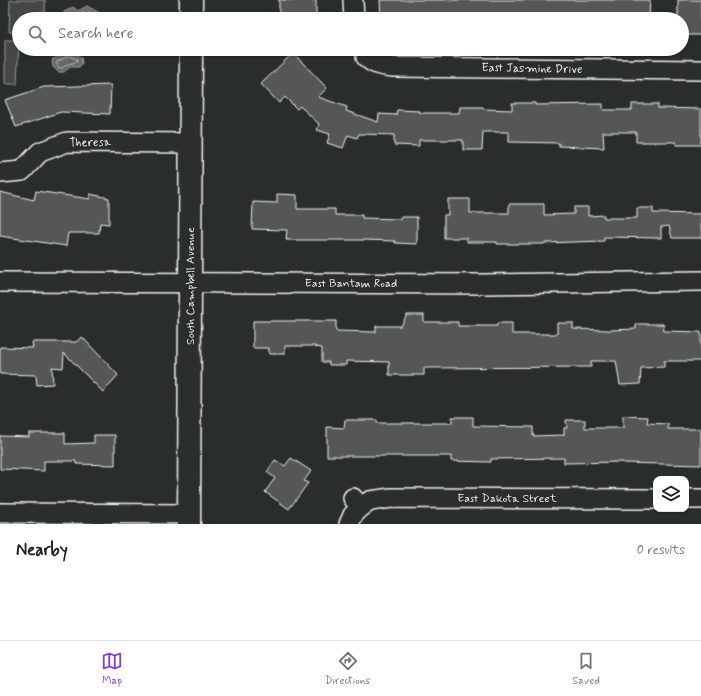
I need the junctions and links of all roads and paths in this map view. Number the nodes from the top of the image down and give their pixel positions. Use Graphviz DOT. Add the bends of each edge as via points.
graph roads {
  1 [pos="191,0"];
  2 [pos="353,0"];
  3 [pos="191,12"];
  4 [pos="354,12"];
  5 [pos="191,56"];
  6 [pos="361,57"];
  7 [pos="701,70"];
  8 [pos="190,143"];
  9 [pos="0,173"];
  10 [pos="701,281"];
  11 [pos="0,282"];
  12 [pos="189,283"];
  13 [pos="653,499"];
  14 [pos="689,499"];
  15 [pos="701,499"];
  16 [pos="0,513"];
  17 [pos="189,519"];
  18 [pos="349,524"];
  1 -- 3 [label="main road"];
  2 -- 4 [label="street"];
  5 -- 8 [label="main road, South Campbell Avenue"];
  6 -- 7 [label="street, East Jasmine Drive" via="381,66 394,67"];
  8 -- 9 [label="street, Theresa" via="67,142 40,152 22,171"];
  8 -- 12 [label="main road, South Campbell Avenue"];
  10 -- 12 [label="street, East Bantam Road" via="485,284"];
  11 -- 12 [label="street, East Bantam Road"];
  12 -- 17 [label="main road, South Campbell Avenue"];
  13 -- 18 [label="street, East Dakota Street" via="391,498 357,502"];
  14 -- 15 [label="street"];
  16 -- 17 [label="street"];
}
